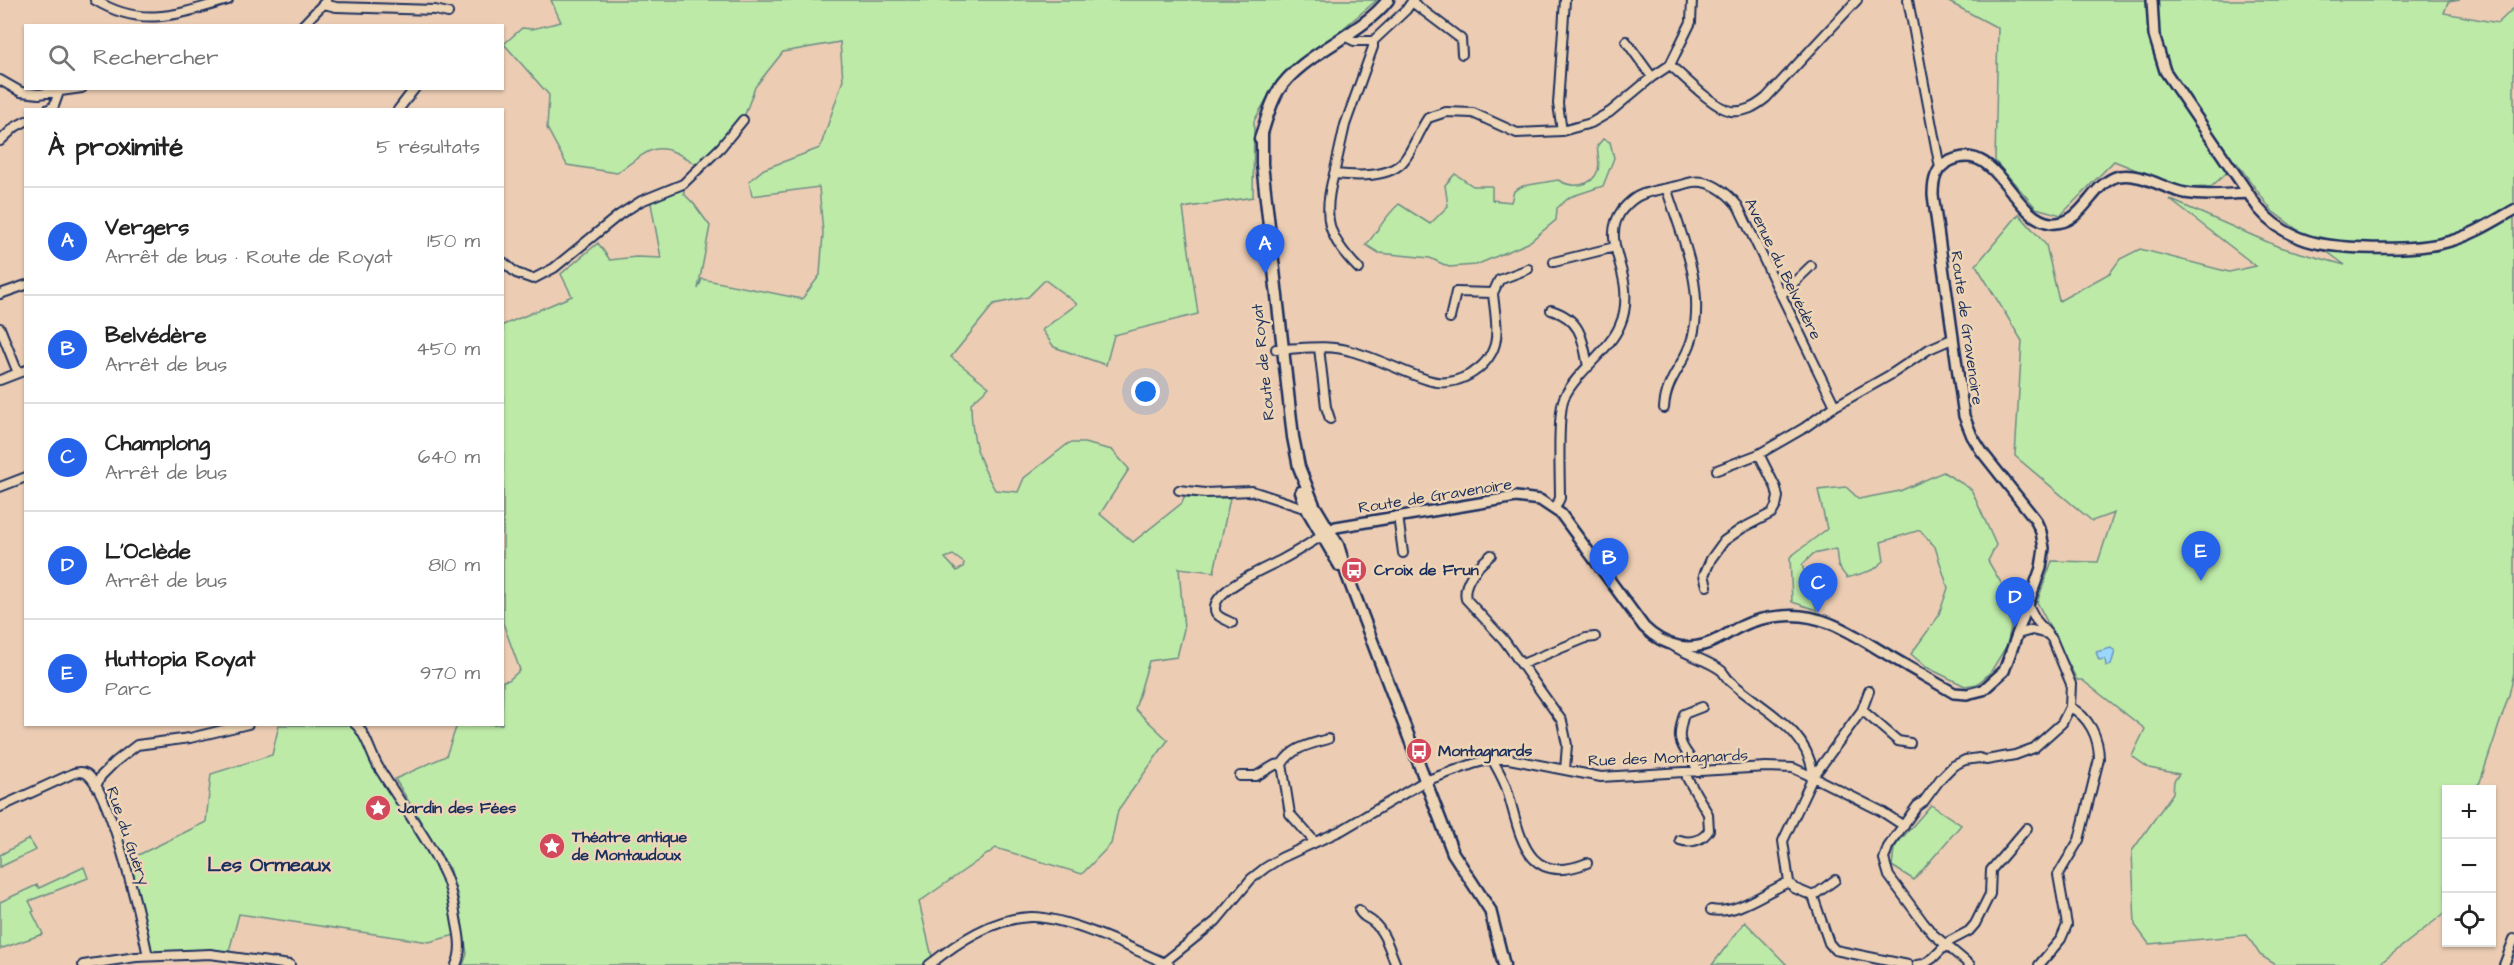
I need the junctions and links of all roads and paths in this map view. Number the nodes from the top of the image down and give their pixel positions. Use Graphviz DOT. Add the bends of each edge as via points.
graph roads {
  1 [pos="95,0"];
  2 [pos="228,0"];
  3 [pos="1388,0"];
  4 [pos="1396,0"];
  5 [pos="1565,0"];
  6 [pos="1692,0"];
  7 [pos="1857,0"];
  8 [pos="1908,0"];
  9 [pos="2152,0"];
  10 [pos="1412,1"];
  11 [pos="326,2"];
  12 [pos="448,13"];
  13 [pos="304,24"];
  14 [pos="1346,37"];
  15 [pos="1373,41"];
  16 [pos="1626,41"];
  17 [pos="1462,54"];
  18 [pos="1670,65"];
  19 [pos="1652,77"];
  20 [pos="0,80"];
  21 [pos="70,90"];
  22 [pos="414,90"];
  23 [pos="59,92"];
  24 [pos="50,108"];
  25 [pos="400,108"];
  26 [pos="743,120"];
  27 [pos="24,122"];
  28 [pos="1562,131"];
  29 [pos="0,141"];
  30 [pos="1940,168"];
  31 [pos="1334,174"];
  32 [pos="1667,190"];
  33 [pos="2248,192"];
  34 [pos="2514,210"];
  35 [pos="1615,247"];
  36 [pos="1554,262"];
  37 [pos="504,263"];
  38 [pos="1811,266"];
  39 [pos="1359,269"];
  40 [pos="1528,269"];
  41 [pos="24,286"];
  42 [pos="1493,293"];
  43 [pos="0,294"];
  44 [pos="1781,295"];
  45 [pos="1551,310"];
  46 [pos="1450,318"];
  47 [pos="0,328"];
  48 [pos="1952,339"];
  49 [pos="1319,348"];
  50 [pos="1280,349"];
  51 [pos="1588,367"];
  52 [pos="22,372"];
  53 [pos="0,380"];
  54 [pos="1835,406"];
  55 [pos="1664,408"];
  56 [pos="1330,419"];
  57 [pos="1759,454"];
  58 [pos="1717,470"];
  59 [pos="24,478"];
  60 [pos="0,487"];
  61 [pos="1179,490"];
  62 [pos="1310,506"];
  63 [pos="1555,509"];
  64 [pos="1398,516"];
  65 [pos="1347,526"];
  66 [pos="1332,536"];
  67 [pos="1403,553"];
  68 [pos="1491,555"];
  69 [pos="1347,575"];
  70 [pos="1707,586"];
  71 [pos="2028,604"];
  72 [pos="1232,623"];
  73 [pos="2018,634"];
  74 [pos="2049,635"];
  75 [pos="1595,637"];
  76 [pos="1671,645"];
  77 [pos="1522,664"];
  78 [pos="1869,691"];
  79 [pos="1702,707"];
  80 [pos="2070,707"];
  81 [pos="1862,710"];
  82 [pos="240,726"];
  83 [pos="357,726"];
  84 [pos="1328,739"];
  85 [pos="1910,743"];
  86 [pos="1492,759"];
  87 [pos="1282,764"];
  88 [pos="1565,770"];
  89 [pos="1687,772"];
  90 [pos="1698,772"];
  91 [pos="1240,776"];
  92 [pos="1813,777"];
  93 [pos="1425,781"];
  94 [pos="96,786"];
  95 [pos="0,807"];
  96 [pos="1904,826"];
  97 [pos="2027,828"];
  98 [pos="1680,840"];
  99 [pos="1314,843"];
  100 [pos="1587,863"];
  101 [pos="1835,880"];
  102 [pos="1789,882"];
  103 [pos="1813,896"];
  104 [pos="1359,910"];
  105 [pos="1711,910"];
  106 [pos="2514,939"];
  107 [pos="1945,945"];
  108 [pos="148,956"];
  109 [pos="1165,964"];
  110 [pos="83,965"];
  111 [pos="290,965"];
  112 [pos="456,965"];
  113 [pos="929,965"];
  114 [pos="1395,965"];
  115 [pos="1504,965"];
  116 [pos="1908,965"];
  117 [pos="1917,965"];
  118 [pos="1970,965"];
  119 [pos="2039,965"];
  120 [pos="2504,965"];
  1 -- 2 [label="street" via="139,17 166,17"];
  3 -- 14 [label="main road, Route de Royat"];
  4 -- 14 [label="main road, Route de Royat" via="1367,26"];
  5 -- 28 [label="street" via="1558,104"];
  6 -- 18 [label="street" via="1691,22"];
  7 -- 18 [label="street" via="1766,98 1744,111 1730,111 1719,105"];
  8 -- 30 [label="street"];
  9 -- 33 [label="street" via="2154,35 2165,71"];
  10 -- 15 [label="street"];
  10 -- 17 [label="street" via="1461,39"];
  11 -- 12 [label="street" via="336,7"];
  11 -- 13 [label="street"];
  14 -- 15 [label="street"];
  14 -- 50 [label="main road, Route de Royat" via="1298,70 1279,89 1257,148"];
  15 -- 31 [label="street" via="1345,125"];
  16 -- 19 [label="street"];
  18 -- 19 [label="street"];
  19 -- 28 [label="street" via="1610,112 1591,123"];
  20 -- 23 [label="street" via="21,92"];
  21 -- 23 [label="street"];
  22 -- 25 [label="street"];
  23 -- 24 [label="street"];
  26 -- 37 [label="street" via="722,147 683,184 641,201 619,215 554,268 533,279 516,273"];
  27 -- 29 [label="street"];
  28 -- 31 [label="street" via="1517,133 1473,113 1446,112 1428,118 1404,160 1391,170 1358,176"];
  30 -- 33 [label="street" via="1961,157 1982,161 2034,215 2052,223 2073,217 2102,184 2123,176 2195,195"];
  30 -- 48 [label="street, Route de Gravenoire" via="1934,179 1933,195"];
  31 -- 39 [label="street" via="1327,199 1328,218 1334,237"];
  32 -- 35 [label="street, Avenue du Belvédère" via="1644,193 1629,201 1612,232"];
  32 -- 44 [label="street, Avenue du Belvédère" via="1692,182 1711,184 1728,193"];
  32 -- 55 [label="street" via="1695,281 1696,304 1691,340 1665,391"];
  33 -- 34 [label="street" via="2279,227 2301,239 2331,245 2440,244 2474,232"];
  35 -- 36 [label="street"];
  35 -- 51 [label="street, Avenue du Belvédère" via="1625,288 1624,311 1620,327"];
  38 -- 44 [label="street"];
  40 -- 42 [label="street" via="1499,280"];
  41 -- 43 [label="street"];
  42 -- 46 [label="street" via="1456,292"];
  42 -- 49 [label="street" via="1495,344 1477,371 1465,378 1430,381 1380,359 1347,350"];
  44 -- 54 [label="street, Avenue du Belvédère"];
  45 -- 51 [label="street" via="1567,315 1583,337"];
  47 -- 52 [label="street"];
  48 -- 54 [label="street"];
  48 -- 71 [label="street, Route de Gravenoire" via="1962,407 1972,436 2042,532 2043,562"];
  49 -- 50 [label="street"];
  49 -- 56 [label="street"];
  50 -- 62 [label="main road, Route de Royat" via="1286,438 1293,468"];
  51 -- 63 [label="street, Avenue du Belvédère" via="1564,398 1560,498"];
  52 -- 53 [label="street"];
  54 -- 57 [label="street"];
  57 -- 58 [label="street"];
  57 -- 70 [label="street" via="1776,488 1776,506 1772,513 1724,541 1704,575"];
  59 -- 60 [label="street"];
  61 -- 62 [label="street" via="1252,491"];
  62 -- 66 [label="main road, Route de Royat"];
  63 -- 64 [label="street, Route de Gravenoire" via="1532,497 1516,497"];
  63 -- 76 [label="street, Route de Gravenoire" via="1644,627"];
  64 -- 65 [label="street, Route de Gravenoire"];
  64 -- 67 [label="street"];
  65 -- 66 [label="street, Route de Gravenoire"];
  65 -- 66 [label="street, Route de Gravenoire"];
  66 -- 69 [label="main road"];
  66 -- 69 [label="main road, Route de Royat"];
  66 -- 72 [label="street" via="1248,576 1225,592 1215,606 1216,612"];
  68 -- 77 [label="street" via="1482,562 1464,592"];
  69 -- 93 [label="main road"];
  71 -- 73 [label="street, Route de Gravenoire"];
  71 -- 74 [label="street"];
  73 -- 74 [label="street" via="2032,630"];
  73 -- 76 [label="street, Route de Gravenoire" via="2001,675 1983,690 1967,694 1954,693 1842,627 1815,618 1761,619 1705,645"];
  74 -- 80 [label="street" via="2071,684"];
  75 -- 77 [label="street"];
  76 -- 92 [label="street" via="1721,671 1782,720 1809,756"];
  77 -- 88 [label="street" via="1562,721 1567,745"];
  78 -- 81 [label="street"];
  79 -- 90 [label="street" via="1684,714 1680,733"];
  80 -- 96 [label="street" via="2062,723 2034,748 2015,755 1965,760 1953,766"];
  80 -- 119 [label="street" via="2081,713 2092,729 2099,745 2099,759 2079,840 2058,875 2067,925 2061,939"];
  81 -- 85 [label="street" via="1898,741"];
  81 -- 92 [label="street"];
  82 -- 94 [label="street, Rue du Guéry" via="137,745 115,762"];
  83 -- 112 [label="street" via="378,768 444,873 459,934"];
  84 -- 87 [label="street" via="1299,747"];
  86 -- 88 [label="street, Rue des Montagnards" via="1526,761"];
  86 -- 93 [label="street, Rue des Montagnards"];
  86 -- 100 [label="street" via="1508,790 1528,854 1537,863 1563,870"];
  87 -- 91 [label="street" via="1256,776"];
  87 -- 99 [label="street" via="1290,814"];
  88 -- 89 [label="street, Rue des Montagnards" via="1600,777"];
  89 -- 90 [label="street, Rue des Montagnards"];
  89 -- 98 [label="street" via="1710,823 1702,838 1688,843"];
  90 -- 92 [label="street, Rue des Montagnards" via="1793,768"];
  92 -- 96 [label="street, Rue des Montagnards"];
  92 -- 102 [label="street" via="1783,841"];
  93 -- 99 [label="street, Rue des Montagnards"];
  93 -- 115 [label="main road" via="1456,860 1490,910"];
  94 -- 95 [label="street" via="82,771 74,772"];
  94 -- 108 [label="street, Rue du Guéry" via="136,900"];
  96 -- 107 [label="street" via="1884,859 1889,876"];
  97 -- 107 [label="street" via="1991,870 1990,894 1975,924"];
  99 -- 109 [label="street, Rue des Montagnards" via="1281,858 1251,879 1216,921"];
  101 -- 103 [label="street"];
  102 -- 103 [label="street"];
  102 -- 105 [label="street" via="1740,906 1722,912"];
  103 -- 116 [label="street" via="1834,950"];
  104 -- 114 [label="street" via="1382,933"];
  106 -- 120 [label="street"];
  107 -- 117 [label="street" via="1933,958"];
  107 -- 118 [label="street"];
  108 -- 110 [label="street"];
  108 -- 111 [label="street" via="228,955"];
  109 -- 113 [label="street" via="1099,935 1033,917 1007,921 983,931"];
}
